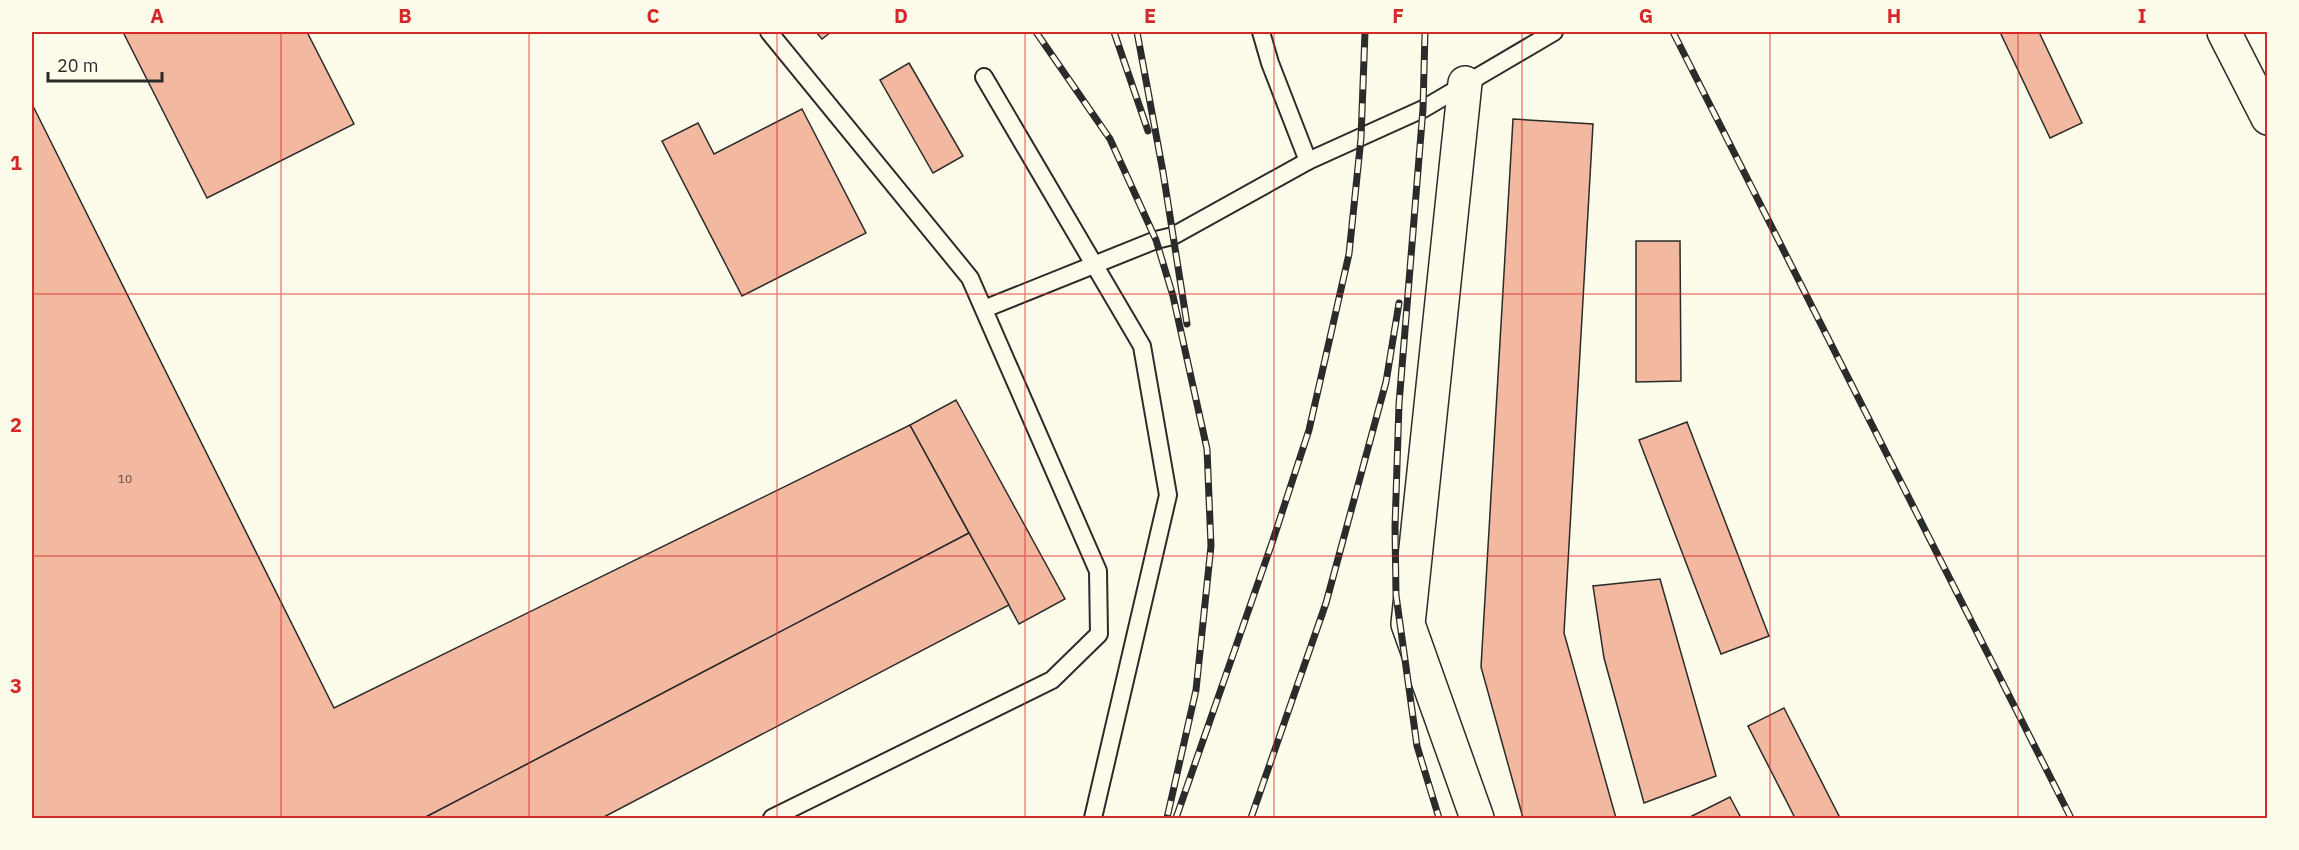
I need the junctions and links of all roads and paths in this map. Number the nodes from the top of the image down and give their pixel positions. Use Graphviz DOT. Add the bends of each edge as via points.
graph roads {
  1 [pos="769,32"];
  2 [pos="1261,32"];
  3 [pos="1554,32"];
  4 [pos="2224,32"];
  5 [pos="984,77"];
  6 [pos="1465,83"];
  7 [pos="2268,118"];
  8 [pos="1308,161"];
  9 [pos="1095,265"];
  10 [pos="984,309"];
  11 [pos="772,819"];
  12 [pos="1093,819"];
  13 [pos="1477,819"];
  1 -- 10 [label="lane" via="970,278"];
  2 -- 8 [label="lane"];
  3 -- 6 [label="lane"];
  4 -- 7 [label="street"];
  5 -- 9 [label="lane"];
  6 -- 8 [label="lane" via="1423,109"];
  6 -- 13 [label="street" via="1408,624"];
  8 -- 9 [label="lane" via="1173,236"];
  9 -- 10 [label="lane"];
  9 -- 12 [label="lane" via="1142,346 1168,495"];
  10 -- 11 [label="lane" via="1098,570 1099,634 1052,680"];
}
